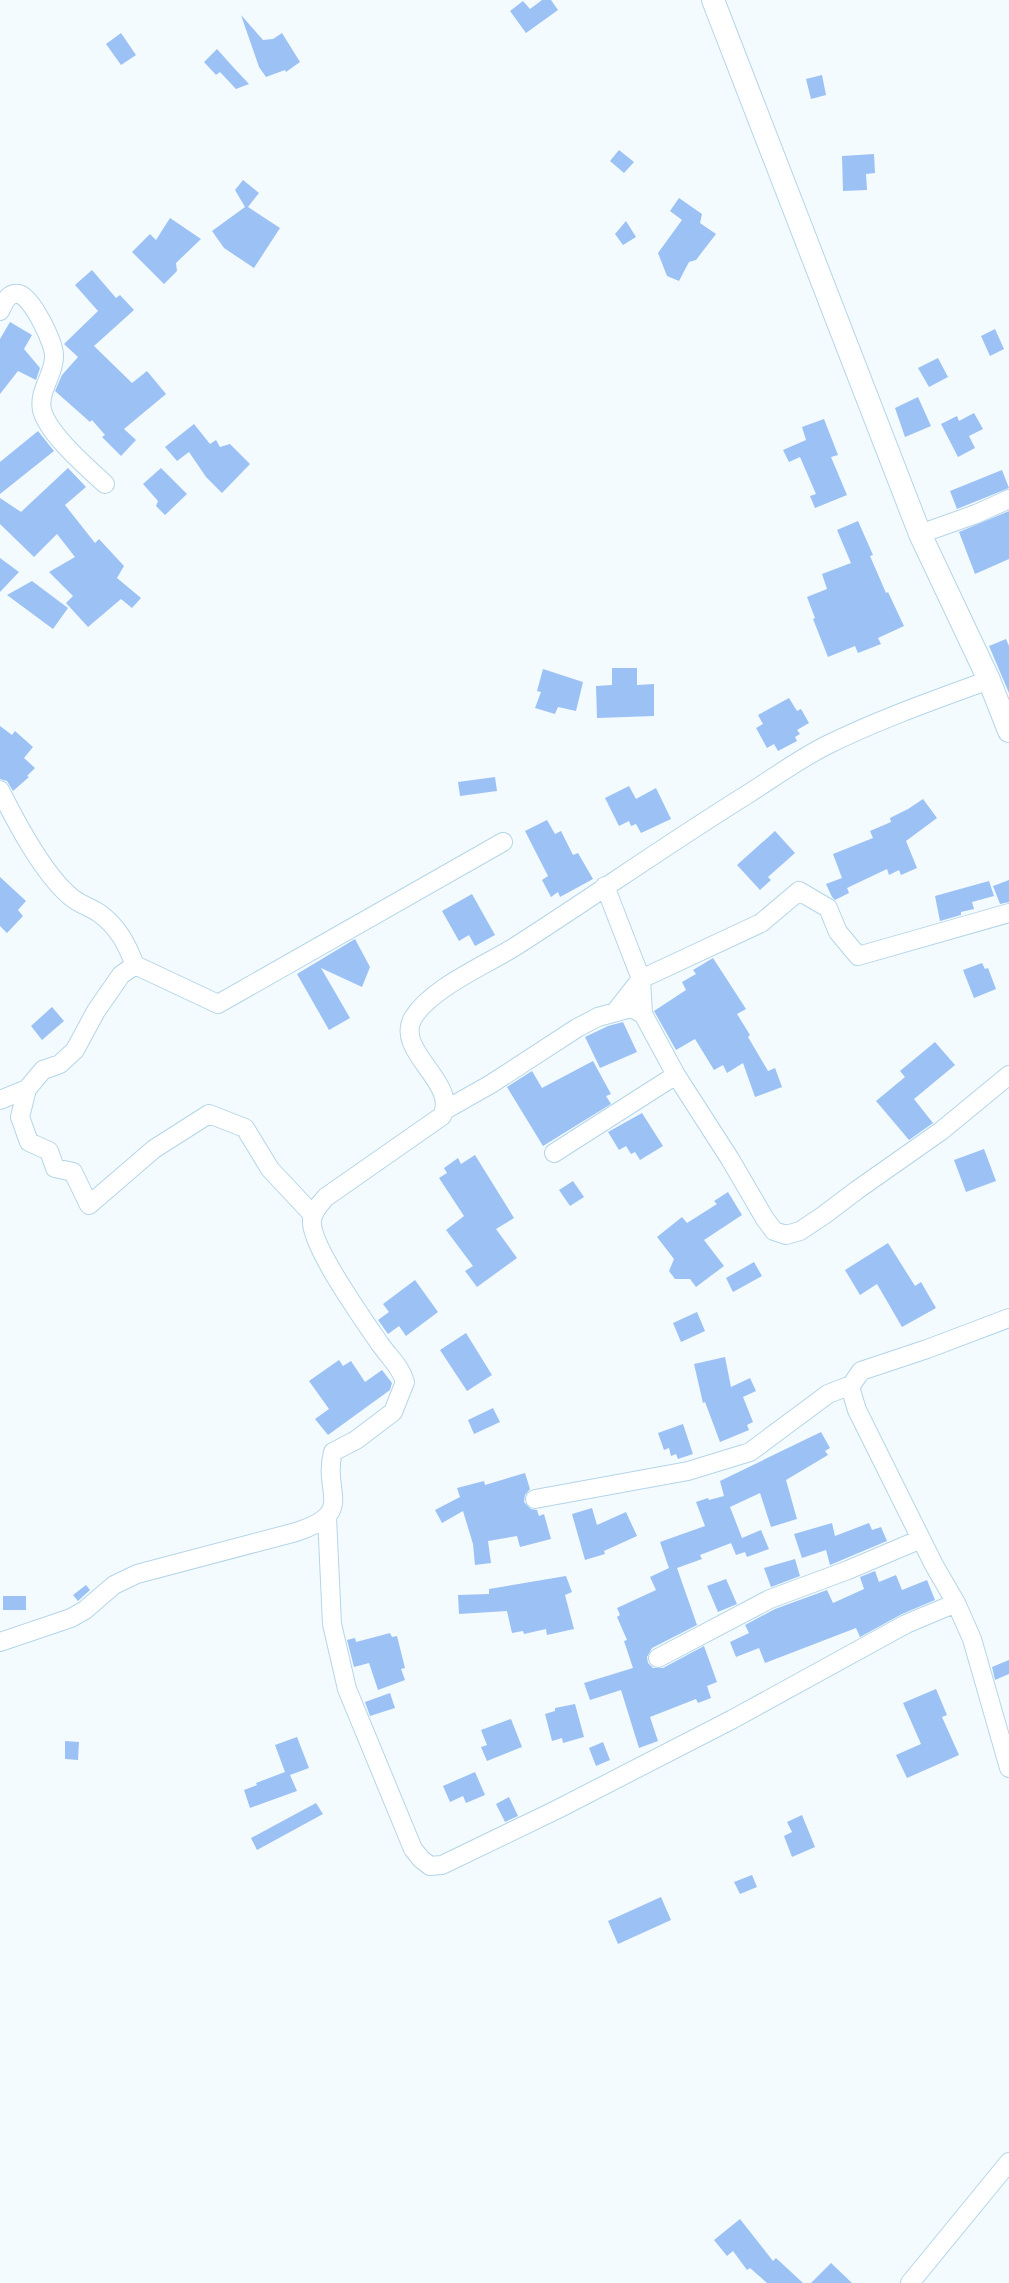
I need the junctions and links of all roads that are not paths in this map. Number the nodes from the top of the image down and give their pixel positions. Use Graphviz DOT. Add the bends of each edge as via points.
graph roads {
  1 [pos="713,0"];
  2 [pos="0,311"];
  3 [pos="105,484"];
  4 [pos="1009,499"];
  5 [pos="920,534"];
  6 [pos="989,680"];
  7 [pos="1009,730"];
  8 [pos="0,790"];
  9 [pos="8,822"];
  10 [pos="503,842"];
  11 [pos="605,886"];
  12 [pos="1009,914"];
  13 [pos="135,965"];
  14 [pos="642,979"];
  15 [pos="615,1012"];
  16 [pos="643,1014"];
  17 [pos="676,1075"];
  18 [pos="1009,1075"];
  19 [pos="27,1089"];
  20 [pos="0,1100"];
  21 [pos="445,1110"];
  22 [pos="554,1153"];
  23 [pos="313,1215"];
  24 [pos="1009,1318"];
  25 [pos="851,1385"];
  26 [pos="535,1499"];
  27 [pos="327,1516"];
  28 [pos="921,1539"];
  29 [pos="956,1604"];
  30 [pos="0,1642"];
  31 [pos="658,1658"];
  32 [pos="1009,1768"];
  33 [pos="1009,2162"];
  34 [pos="910,2283"];
  1 -- 5 [label="street"];
  2 -- 3 [label="street" via="14,294 27,298 33,307 54,356 42,410 68,448"];
  4 -- 5 [label="street"];
  5 -- 6 [label="street"];
  6 -- 7 [label="street"];
  6 -- 11 [label="street" via="824,747"];
  8 -- 9 [label="street"];
  9 -- 13 [label="street" via="72,899 99,913 122,934"];
  10 -- 13 [label="street" via="218,1004"];
  11 -- 14 [label="street"];
  11 -- 21 [label="street" via="424,1002 412,1020 410,1036 438,1083"];
  12 -- 14 [label="street" via="858,956 838,932 828,908 799,891 761,923"];
  13 -- 19 [label="street" via="121,975 75,1050 60,1064 43,1070"];
  14 -- 15 [label="street"];
  14 -- 16 [label="street"];
  15 -- 16 [label="street" via="631,1008"];
  15 -- 21 [label="street" via="577,1028"];
  16 -- 17 [label="street"];
  17 -- 18 [label="street" via="765,1219 774,1231 786,1235 824,1215 941,1131"];
  17 -- 22 [label="street"];
  19 -- 20 [label="street"];
  19 -- 23 [label="street" via="20,1117 29,1142 49,1150 55,1168 73,1172 89,1204 154,1149 209,1114 245,1128 270,1169"];
  21 -- 23 [label="street" via="431,1125 326,1197"];
  23 -- 27 [label="street" via="312,1227 330,1266 405,1382 393,1412 333,1452 329,1465 334,1496"];
  24 -- 25 [label="street" via="861,1371"];
  25 -- 26 [label="street" via="828,1394 750,1452 688,1471"];
  25 -- 28 [label="street" via="857,1410"];
  27 -- 29 [label="street" via="332,1624 347,1689 413,1849 430,1866 442,1865 546,1815 906,1624"];
  27 -- 30 [label="street" via="318,1525 297,1532 137,1574 114,1585 70,1618"];
  28 -- 29 [label="street"];
  28 -- 31 [label="street" via="770,1599"];
  29 -- 32 [label="street" via="972,1639"];
  33 -- 34 [label="street"];
}
